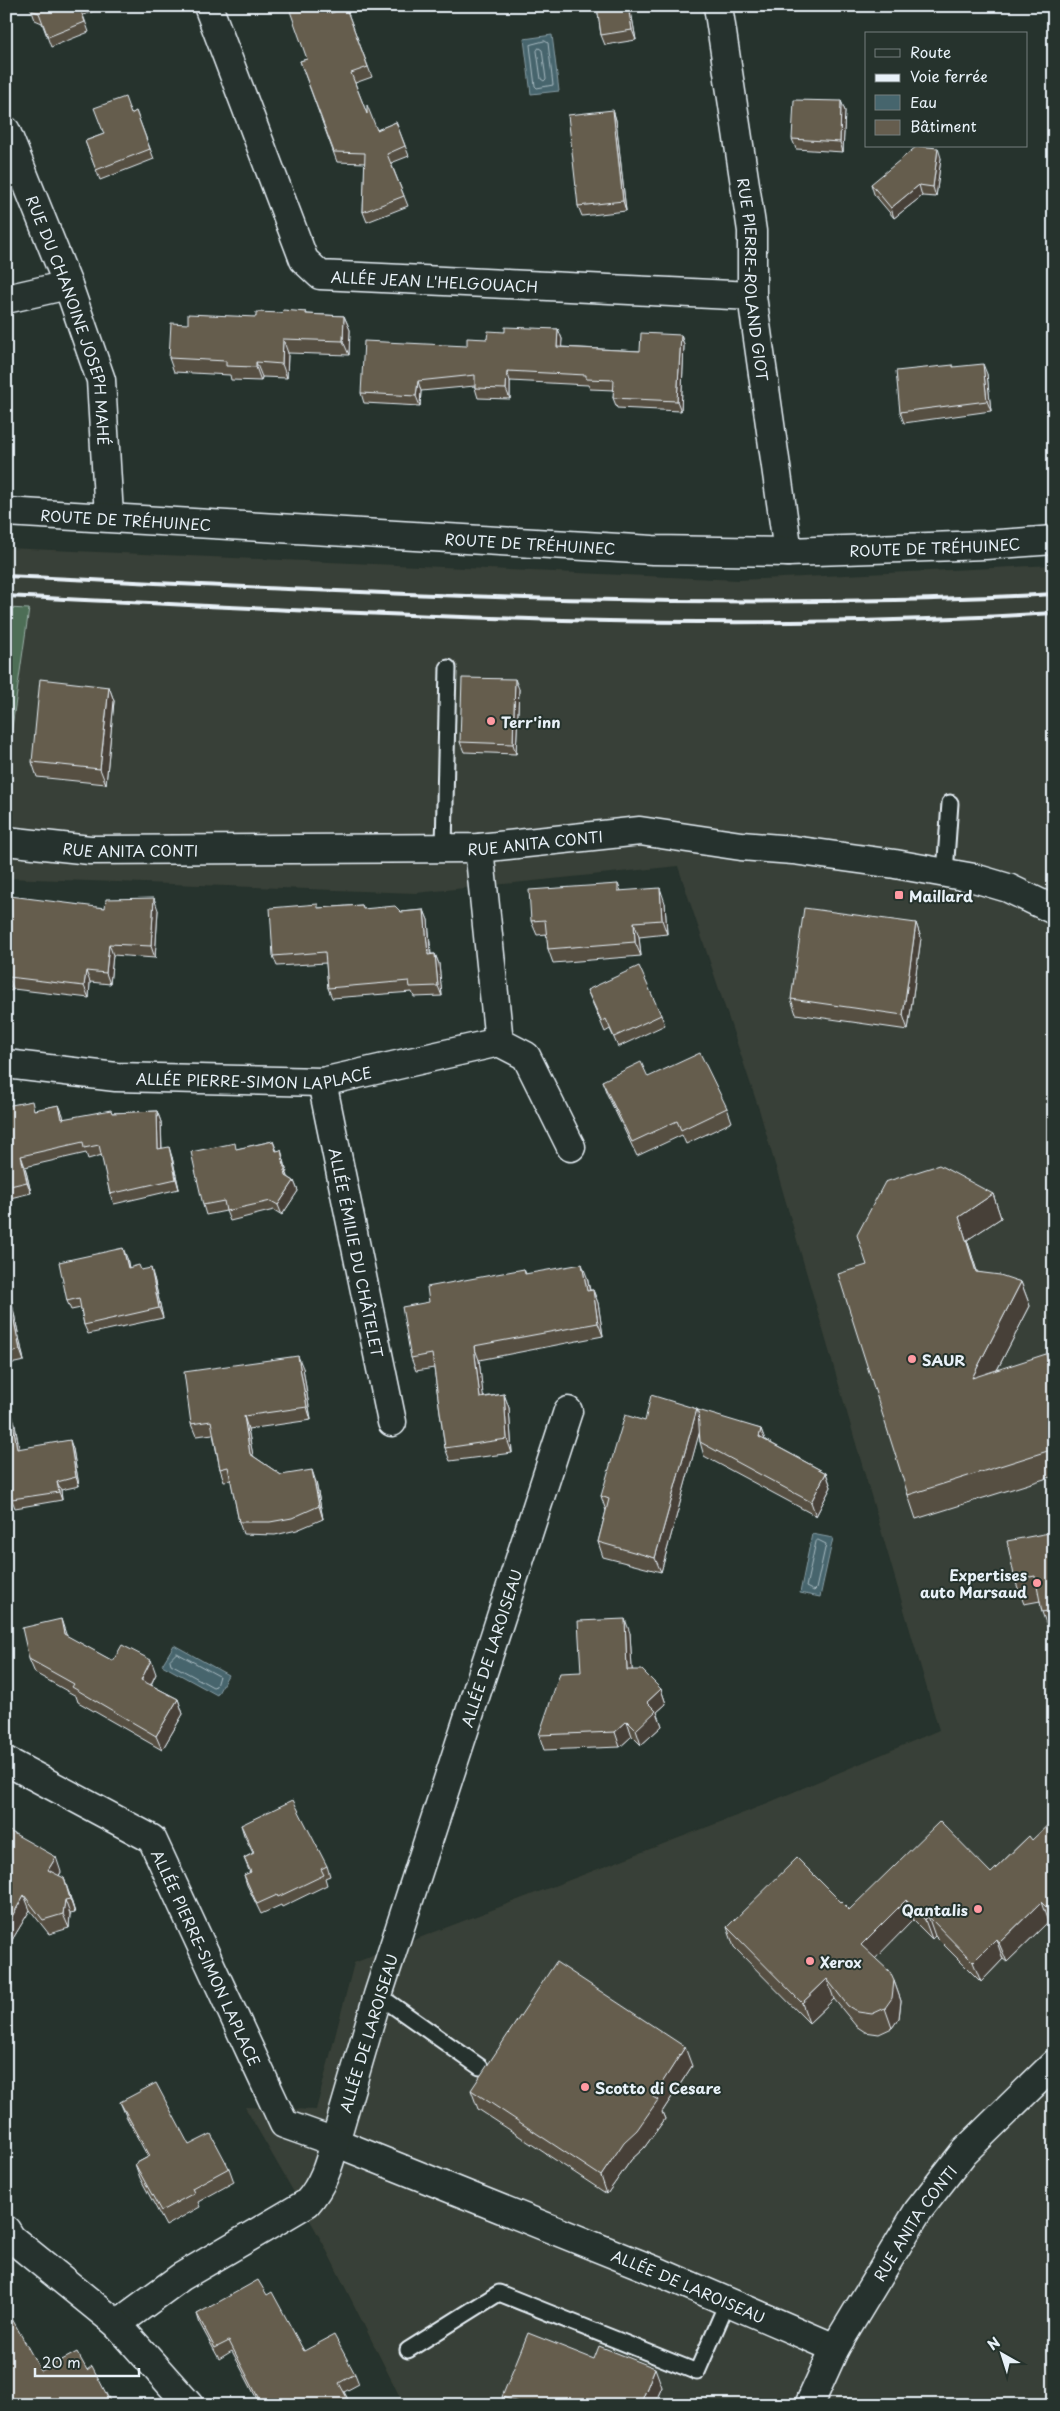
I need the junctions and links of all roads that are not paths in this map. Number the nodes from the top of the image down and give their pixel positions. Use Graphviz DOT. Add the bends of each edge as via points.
graph roads {
  1 [pos="208,6"];
  2 [pos="718,6"];
  3 [pos="6,131"];
  4 [pos="68,285"];
  5 [pos="752,296"];
  6 [pos="6,299"];
  7 [pos="6,512"];
  8 [pos="109,516"];
  9 [pos="1054,540"];
  10 [pos="788,552"];
  11 [pos="448,668"];
  12 [pos="950,803"];
  13 [pos="6,841"];
  14 [pos="444,848"];
  15 [pos="479,848"];
  16 [pos="945,873"];
  17 [pos="1054,910"];
  18 [pos="499,1042"];
  19 [pos="6,1064"];
  20 [pos="322,1082"];
  21 [pos="571,1147"];
  22 [pos="568,1411"];
  23 [pos="392,1422"];
  24 [pos="6,1761"];
  25 [pos="378,1995"];
  26 [pos="1054,2064"];
  27 [pos="480,2067"];
  28 [pos="335,2142"];
  29 [pos="6,2230"];
  30 [pos="728,2301"];
  31 [pos="117,2324"];
  32 [pos="835,2348"];
  33 [pos="408,2350"];
  34 [pos="188,2405"];
  35 [pos="808,2405"];
  1 -- 5 [label="street, ALLÉE JEAN L'HELGOUACH" via="304,260 320,275"];
  2 -- 5 [label="street, RUE PIERRE-ROLAND GIOT" via="752,231"];
  3 -- 4 [label="street, RUE DU CHANOINE JOSEPH MAHÉ"];
  4 -- 6 [label="street"];
  4 -- 8 [label="street, RUE DU CHANOINE JOSEPH MAHÉ" via="101,380"];
  5 -- 10 [label="street, RUE PIERRE-ROLAND GIOT"];
  7 -- 8 [label="street, ROUTE DE TRÉHUINEC"];
  8 -- 10 [label="street, ROUTE DE TRÉHUINEC" via="652,550"];
  9 -- 10 [label="street, ROUTE DE TRÉHUINEC"];
  11 -- 14 [label="lane"];
  12 -- 16 [label="lane"];
  13 -- 14 [label="street, RUE ANITA CONTI" via="90,850"];
  14 -- 15 [label="street, RUE ANITA CONTI"];
  15 -- 16 [label="street, RUE ANITA CONTI" via="640,831"];
  15 -- 18 [label="street"];
  16 -- 17 [label="street, RUE ANITA CONTI" via="1008,888"];
  18 -- 20 [label="street, ALLÉE PIERRE-SIMON LAPLACE"];
  18 -- 21 [label="street" via="526,1056"];
  19 -- 20 [label="street, ALLÉE PIERRE-SIMON LAPLACE" via="116,1077"];
  20 -- 23 [label="street, ALLÉE ÉMILIE DU CHÂTELET"];
  22 -- 25 [label="street, ALLÉE DE LAROISEAU"];
  24 -- 28 [label="street, ALLÉE PIERRE-SIMON LAPLACE" via="152,1839 284,2124"];
  25 -- 27 [label="lane"];
  25 -- 28 [label="street, ALLÉE DE LAROISEAU"];
  26 -- 32 [label="street, RUE ANITA CONTI" via="964,2152 918,2211"];
  28 -- 30 [label="street, ALLÉE DE LAROISEAU"];
  28 -- 31 [label="street" via="318,2191 307,2203 181,2277"];
  29 -- 31 [label="street" via="11,2238"];
  30 -- 32 [label="street, ALLÉE DE LAROISEAU"];
  30 -- 33 [label="lane" via="698,2372 499,2293"];
  31 -- 34 [label="street"];
  32 -- 35 [label="street, RUE ANITA CONTI"];
}
